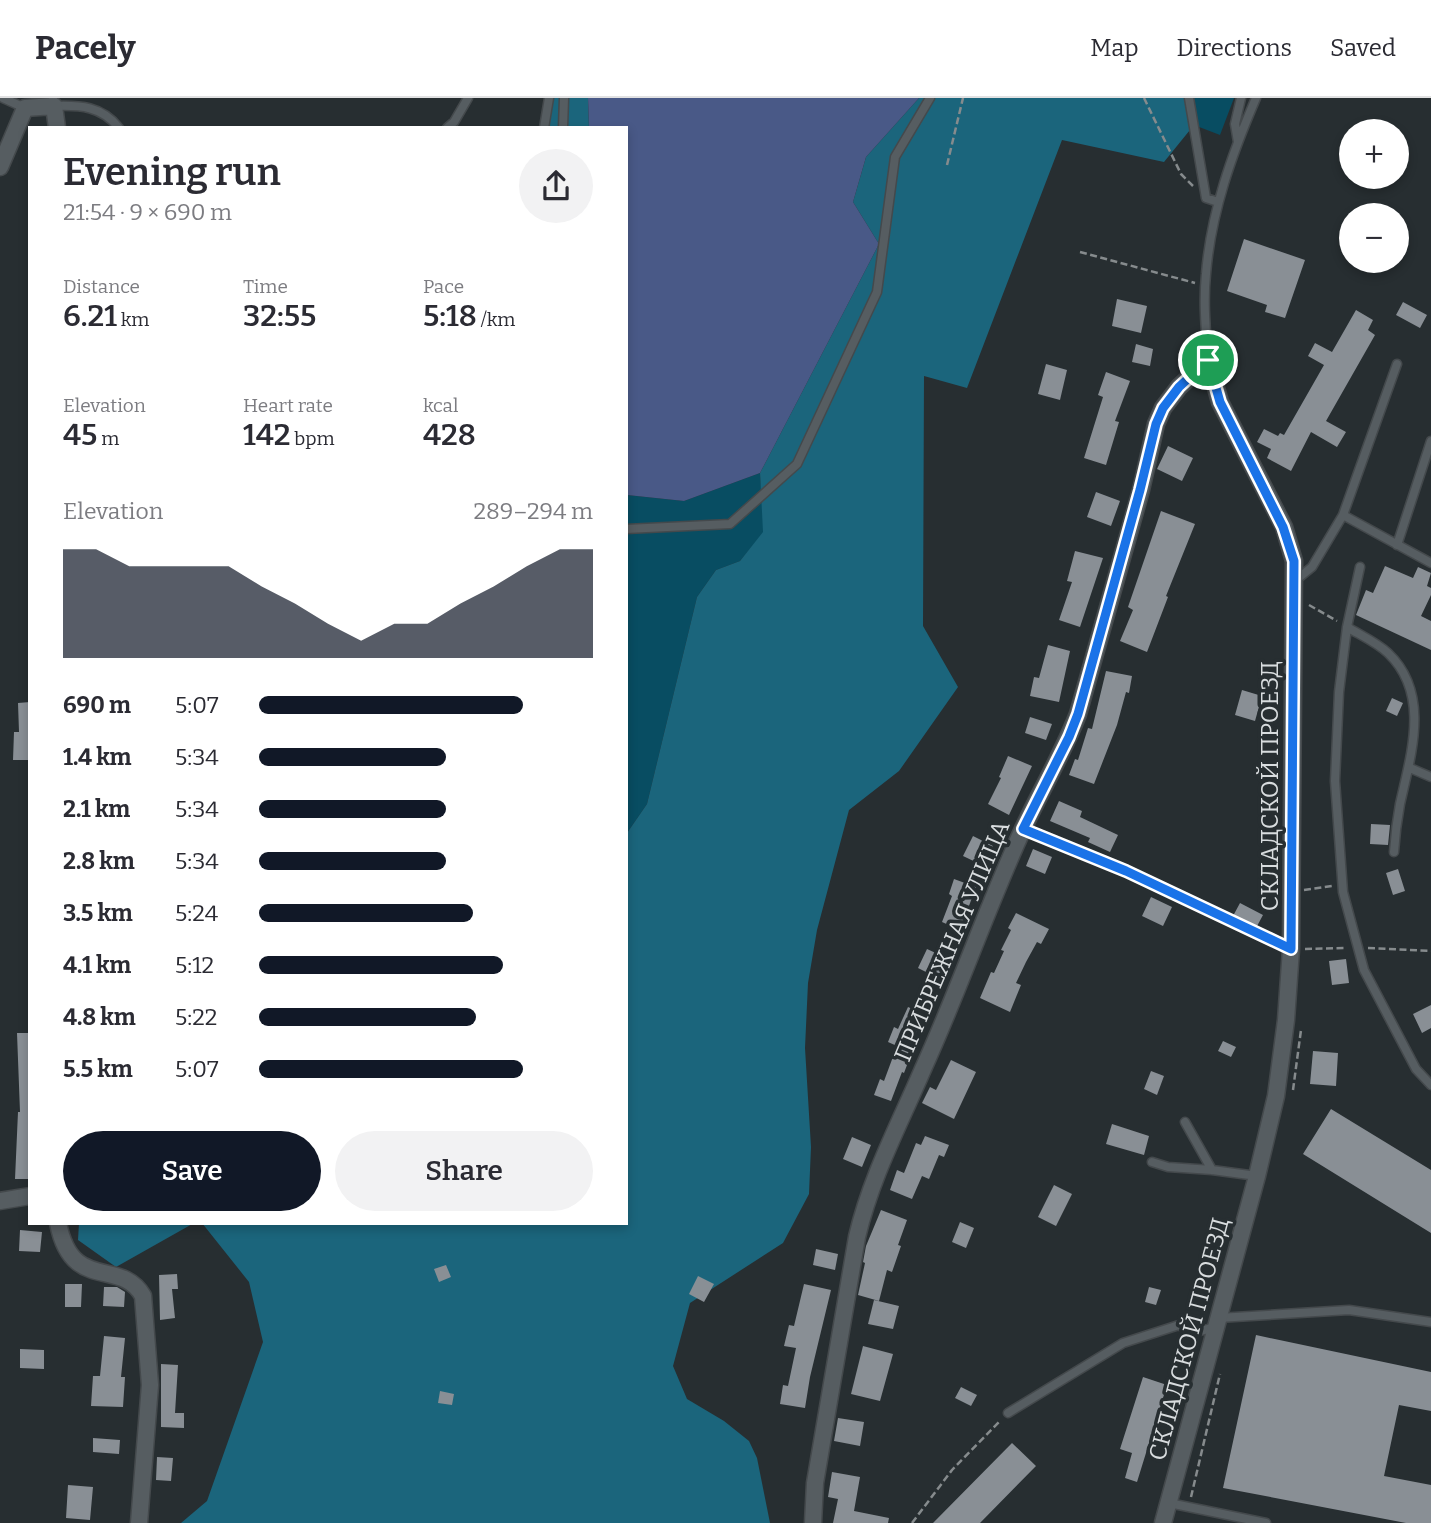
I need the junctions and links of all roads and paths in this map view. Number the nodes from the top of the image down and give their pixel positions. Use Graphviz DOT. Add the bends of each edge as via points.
graph roads {
  1 [pos="3,98"];
  2 [pos="468,98"];
  3 [pos="549,98"];
  4 [pos="564,98"];
  5 [pos="929,98"];
  6 [pos="962,98"];
  7 [pos="1144,98"];
  8 [pos="1189,98"];
  9 [pos="1241,98"];
  10 [pos="1256,98"];
  11 [pos="54,102"];
  12 [pos="25,108"];
  13 [pos="57,126"];
  14 [pos="118,126"];
  15 [pos="449,126"];
  16 [pos="544,126"];
  17 [pos="563,126"];
  18 [pos="1238,142"];
  19 [pos="947,164"];
  20 [pos="0,167"];
  21 [pos="1206,198"];
  22 [pos="1218,202"];
  23 [pos="1080,253"];
  24 [pos="1205,286"];
  25 [pos="1208,360"];
  26 [pos="1397,363"];
  27 [pos="1431,440"];
  28 [pos="1343,515"];
  29 [pos="628,529"];
  30 [pos="1397,545"];
  31 [pos="1431,563"];
  32 [pos="1360,568"];
  33 [pos="1294,589"];
  34 [pos="1347,627"];
  35 [pos="1410,768"];
  36 [pos="1431,777"];
  37 [pos="1023,829"];
  38 [pos="1394,852"];
  39 [pos="1343,885"];
  40 [pos="1304,890"];
  41 [pos="1358,947"];
  42 [pos="1342,948"];
  43 [pos="1291,949"];
  44 [pos="1431,951"];
  45 [pos="1431,1085"];
  46 [pos="1185,1122"];
  47 [pos="1152,1162"];
  48 [pos="1212,1170"];
  49 [pos="1257,1176"];
  50 [pos="28,1196"];
  51 [pos="0,1201"];
  52 [pos="59,1225"];
  53 [pos="1431,1322"];
  54 [pos="1217,1323"];
  55 [pos="1008,1413"];
  56 [pos="1169,1503"];
  57 [pos="139,1523"];
  58 [pos="813,1523"];
  59 [pos="912,1523"];
  60 [pos="1163,1523"];
  61 [pos="1266,1523"];
  1 -- 12 [label="lane"];
  2 -- 15 [label="lane"];
  3 -- 16 [label="lane"];
  4 -- 17 [label="lane"];
  5 -- 29 [label="lane" via="895,157 877,292 797,464 730,524"];
  6 -- 19 [label="path"];
  7 -- 21 [label="path" via="1181,174"];
  8 -- 21 [label="lane"];
  9 -- 18 [label="lane" via="1235,124"];
  10 -- 18 [label="lane"];
  11 -- 12 [label="street"];
  11 -- 13 [label="street"];
  11 -- 14 [label="lane" via="102,112"];
  12 -- 20 [label="street"];
  18 -- 22 [label="lane, СКЛАДСКОЙ ПРОЕЗД"];
  21 -- 22 [label="lane"];
  22 -- 24 [label="lane, СКЛАДСКОЙ ПРОЕЗД"];
  23 -- 24 [label="path"];
  24 -- 25 [label="lane, СКЛАДСКОЙ ПРОЕЗД"];
  25 -- 33 [label="street, СКЛАДСКОЙ ПРОЕЗД" via="1220,402 1287,536 1294,561"];
  25 -- 37 [label="street, ПРИБРЕЖНАЯ УЛИЦА" via="1179,387 1156,424 1078,714"];
  26 -- 28 [label="lane"];
  27 -- 30 [label="lane"];
  28 -- 30 [label="lane"];
  28 -- 33 [label="lane"];
  30 -- 31 [label="lane"];
  32 -- 34 [label="lane"];
  33 -- 34 [label="path"];
  33 -- 43 [label="street, СКЛАДСКОЙ ПРОЕЗД"];
  34 -- 35 [label="lane" via="1387,652 1400,665 1409,685 1417,722"];
  34 -- 39 [label="lane" via="1335,781"];
  35 -- 36 [label="lane"];
  35 -- 38 [label="lane"];
  37 -- 43 [label="path" via="1126,871"];
  37 -- 58 [label="street, ПРИБРЕЖНАЯ УЛИЦА" via="866,1200 815,1483"];
  39 -- 40 [label="path"];
  39 -- 41 [label="lane"];
  41 -- 44 [label="path"];
  41 -- 45 [label="lane" via="1364,970 1416,1069"];
  42 -- 43 [label="path"];
  43 -- 49 [label="street, СКЛАДСКОЙ ПРОЕЗД" via="1276,1096"];
  46 -- 48 [label="lane"];
  47 -- 48 [label="lane"];
  48 -- 49 [label="lane"];
  49 -- 54 [label="street, СКЛАДСКОЙ ПРОЕЗД"];
  50 -- 51 [label="street"];
  52 -- 57 [label="street" via="66,1249 78,1263 95,1273 127,1279 143,1296 150,1385"];
  53 -- 54 [label="lane" via="1349,1310"];
  54 -- 55 [label="lane" via="1192,1333 1179,1325 1123,1343"];
  54 -- 56 [label="street, СКЛАДСКОЙ ПРОЕЗД"];
  55 -- 59 [label="path" via="952,1470"];
  56 -- 60 [label="street, СКЛАДСКОЙ ПРОЕЗД"];
  56 -- 61 [label="lane"];
}
